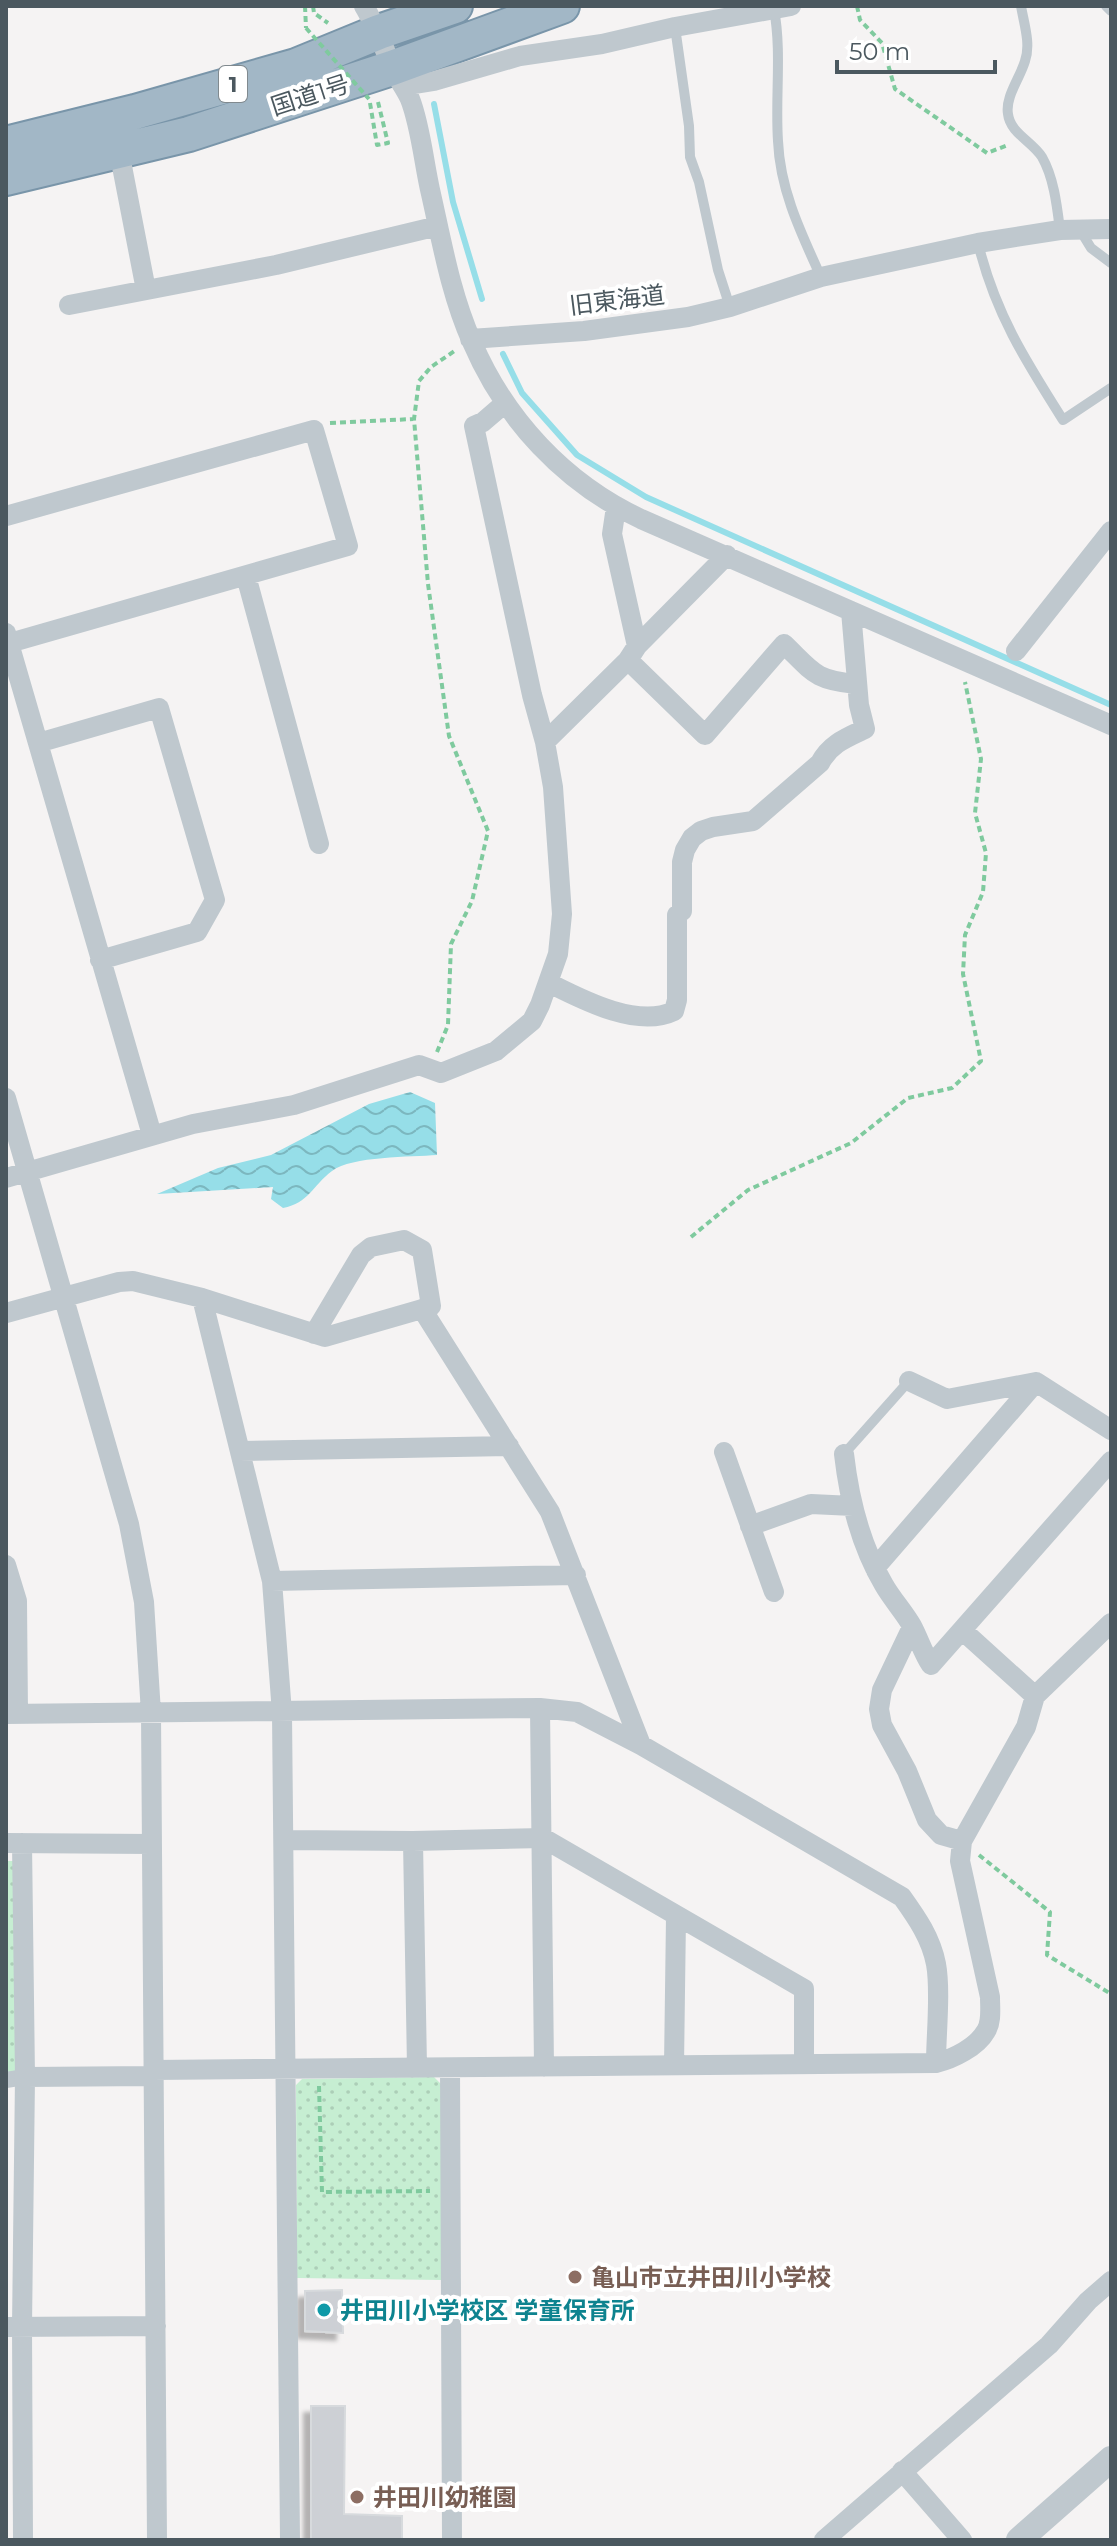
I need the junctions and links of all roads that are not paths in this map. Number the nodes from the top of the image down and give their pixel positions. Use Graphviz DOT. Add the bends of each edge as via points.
graph roads {
  1 [pos="455,6"];
  2 [pos="562,6"];
  3 [pos="1021,6"];
  4 [pos="1106,6"];
  5 [pos="782,8"];
  6 [pos="1111,11"];
  7 [pos="372,19"];
  8 [pos="675,27"];
  9 [pos="398,77"];
  10 [pos="6,144"];
  11 [pos="119,151"];
  12 [pos="6,178"];
  13 [pos="438,226"];
  14 [pos="1069,229"];
  15 [pos="1111,229"];
  16 [pos="978,243"];
  17 [pos="1111,263"];
  18 [pos="821,277"];
  19 [pos="146,290"];
  20 [pos="69,305"];
  21 [pos="730,307"];
  22 [pos="470,339"];
  23 [pos="1111,388"];
  24 [pos="505,403"];
  25 [pos="616,507"];
  26 [pos="6,516"];
  27 [pos="1111,531"];
  28 [pos="727,555"];
  29 [pos="246,576"];
  30 [pos="851,611"];
  31 [pos="7,640"];
  32 [pos="1016,651"];
  33 [pos="632,653"];
  34 [pos="856,684"];
  35 [pos="1111,725"];
  36 [pos="545,742"];
  37 [pos="38,743"];
  38 [pos="319,844"];
  39 [pos="100,960"];
  40 [pos="549,983"];
  41 [pos="6,1098"];
  42 [pos="152,1135"];
  43 [pos="27,1172"];
  44 [pos="6,1178"];
  45 [pos="63,1296"];
  46 [pos="202,1298"];
  47 [pos="422,1309"];
  48 [pos="6,1313"];
  49 [pos="314,1334"];
  50 [pos="909,1381"];
  51 [pos="1036,1382"];
  52 [pos="1111,1430"];
  53 [pos="509,1446"];
  54 [pos="240,1451"];
  55 [pos="724,1452"];
  56 [pos="844,1454"];
  57 [pos="1111,1461"];
  58 [pos="853,1506"];
  59 [pos="750,1526"];
  60 [pos="6,1565"];
  61 [pos="875,1568"];
  62 [pos="576,1575"];
  63 [pos="272,1581"];
  64 [pos="774,1592"];
  65 [pos="1111,1623"];
  66 [pos="912,1627"];
  67 [pos="962,1630"];
  68 [pos="1035,1696"];
  69 [pos="540,1708"];
  70 [pos="151,1713"];
  71 [pos="282,1713"];
  72 [pos="12,1714"];
  73 [pos="641,1745"];
  74 [pos="543,1838"];
  75 [pos="285,1840"];
  76 [pos="413,1841"];
  77 [pos="962,1841"];
  78 [pos="14,1843"];
  79 [pos="152,1844"];
  80 [pos="676,1917"];
  81 [pos="936,2063"];
  82 [pos="804,2064"];
  83 [pos="674,2066"];
  84 [pos="417,2067"];
  85 [pos="544,2067"];
  86 [pos="450,2068"];
  87 [pos="285,2069"];
  88 [pos="152,2073"];
  89 [pos="16,2078"];
  90 [pos="1111,2281"];
  91 [pos="156,2326"];
  92 [pos="14,2327"];
  93 [pos="1111,2459"];
  94 [pos="902,2471"];
  95 [pos="23,2540"];
  96 [pos="157,2540"];
  97 [pos="290,2540"];
  98 [pos="452,2540"];
  99 [pos="824,2540"];
  100 [pos="962,2540"];
  101 [pos="1019,2540"];
  1 -- 7 [label="highway, 国道1号 / 1"];
  2 -- 9 [label="highway, 国道1号 / 1"];
  3 -- 14 [label="lane" via="1026,59 1008,117 1020,137 1041,154"];
  4 -- 6 [label="lane"];
  5 -- 8 [label="street"];
  5 -- 18 [label="lane" via="777,143 788,205"];
  7 -- 9 [label="street"];
  7 -- 10 [label="highway, 国道1号 / 1" via="296,66"];
  8 -- 9 [label="street" via="520,56 434,81"];
  8 -- 21 [label="lane" via="690,157"];
  9 -- 11 [label="highway, 国道1号 / 1"];
  9 -- 13 [label="street" via="410,101"];
  11 -- 12 [label="highway, 国道1号 / 1"];
  11 -- 19 [label="street"];
  13 -- 19 [label="street"];
  13 -- 22 [label="street"];
  14 -- 15 [label="street, 旧東海道"];
  14 -- 16 [label="street, 旧東海道"];
  14 -- 17 [label="lane"];
  16 -- 18 [label="street, 旧東海道"];
  16 -- 23 [label="lane" via="1015,344 1063,420"];
  18 -- 21 [label="street, 旧東海道"];
  19 -- 20 [label="street"];
  21 -- 22 [label="street, 旧東海道" via="584,331"];
  22 -- 24 [label="street"];
  24 -- 25 [label="street" via="559,465"];
  24 -- 36 [label="street" via="474,426"];
  25 -- 28 [label="street"];
  25 -- 33 [label="street" via="612,534"];
  26 -- 29 [label="street" via="314,430 348,546"];
  27 -- 32 [label="street"];
  28 -- 30 [label="street"];
  28 -- 33 [label="street"];
  29 -- 31 [label="street"];
  29 -- 38 [label="street"];
  30 -- 34 [label="street"];
  30 -- 35 [label="street"];
  31 -- 37 [label="street"];
  33 -- 34 [label="street" via="705,735 784,644 817,675"];
  33 -- 36 [label="street"];
  34 -- 40 [label="street" via="865,729 840,740 753,821 701,831 685,850 674,1011 660,1016 610,1011"];
  36 -- 40 [label="street" via="562,914"];
  37 -- 39 [label="street"];
  37 -- 39 [label="street" via="159,708 215,900 197,932"];
  39 -- 42 [label="street"];
  40 -- 42 [label="street" via="532,1021 496,1051 441,1073 419,1065 294,1105"];
  41 -- 43 [label="street"];
  42 -- 43 [label="street"];
  43 -- 44 [label="street"];
  43 -- 45 [label="street"];
  45 -- 46 [label="street" via="133,1281"];
  45 -- 48 [label="street"];
  45 -- 70 [label="street" via="141,1579"];
  46 -- 49 [label="street"];
  46 -- 54 [label="street"];
  47 -- 49 [label="street" via="325,1337"];
  47 -- 49 [label="street" via="431,1306 422,1250 404,1240 371,1247"];
  47 -- 53 [label="street"];
  50 -- 51 [label="street" via="947,1399"];
  50 -- 56 [label="lane"];
  51 -- 52 [label="street"];
  51 -- 61 [label="street"];
  53 -- 54 [label="street"];
  53 -- 62 [label="street" via="550,1512"];
  54 -- 63 [label="street"];
  55 -- 59 [label="street"];
  56 -- 58 [label="street"];
  57 -- 67 [label="street"];
  58 -- 59 [label="street" via="811,1504"];
  58 -- 61 [label="street"];
  59 -- 64 [label="street"];
  60 -- 72 [label="street" via="17,1601"];
  61 -- 66 [label="street"];
  62 -- 63 [label="street"];
  62 -- 73 [label="street"];
  63 -- 71 [label="street"];
  65 -- 68 [label="street"];
  66 -- 67 [label="street" via="931,1665"];
  66 -- 77 [label="street" via="882,1690 882,1725 927,1820 941,1835"];
  67 -- 68 [label="street"];
  68 -- 77 [label="street" via="1026,1727"];
  69 -- 71 [label="street"];
  69 -- 73 [label="street" via="577,1712"];
  69 -- 74 [label="street"];
  70 -- 71 [label="street"];
  70 -- 72 [label="street"];
  70 -- 79 [label="street"];
  71 -- 75 [label="street"];
  73 -- 81 [label="street" via="902,1897 925,1933 936,1966"];
  74 -- 76 [label="street"];
  74 -- 80 [label="street"];
  74 -- 85 [label="street"];
  75 -- 76 [label="street"];
  75 -- 87 [label="street"];
  76 -- 84 [label="street"];
  77 -- 81 [label="street" via="960,1861 990,1997 988,2030 973,2045"];
  78 -- 79 [label="street"];
  78 -- 89 [label="street"];
  79 -- 88 [label="street"];
  80 -- 82 [label="street" via="804,1989"];
  80 -- 83 [label="street"];
  81 -- 82 [label="street"];
  82 -- 83 [label="street"];
  83 -- 85 [label="street"];
  84 -- 86 [label="street"];
  84 -- 87 [label="street"];
  85 -- 86 [label="street"];
  86 -- 98 [label="street"];
  87 -- 88 [label="street"];
  87 -- 97 [label="street"];
  88 -- 89 [label="street"];
  88 -- 91 [label="street"];
  89 -- 92 [label="street"];
  90 -- 94 [label="street" via="1049,2345"];
  91 -- 92 [label="street"];
  91 -- 96 [label="street"];
  92 -- 95 [label="street"];
  93 -- 101 [label="street"];
  94 -- 99 [label="street"];
  94 -- 100 [label="street"];
}
